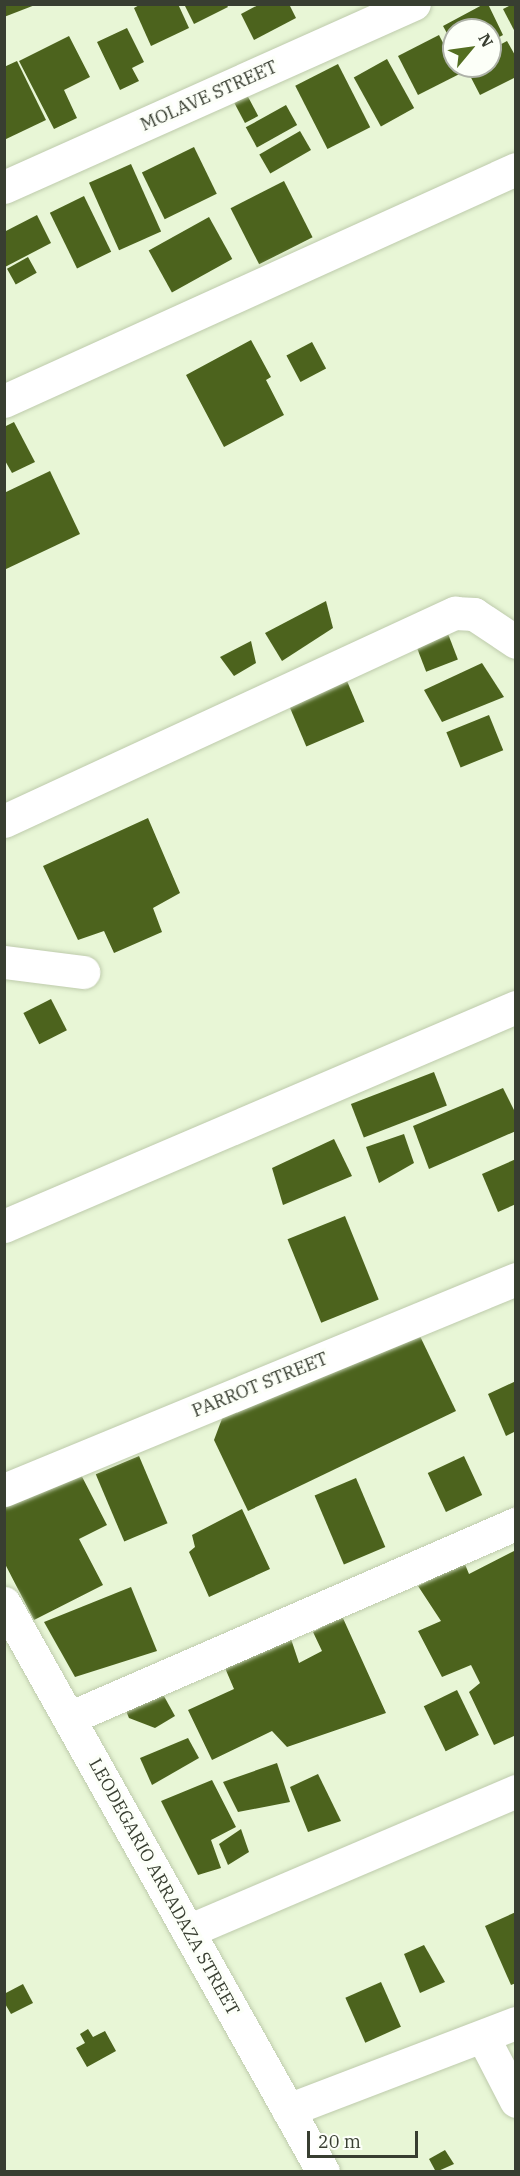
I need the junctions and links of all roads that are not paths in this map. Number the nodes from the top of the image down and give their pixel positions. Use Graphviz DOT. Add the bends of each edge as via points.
graph roads {
  1 [pos="414,4"];
  2 [pos="516,169"];
  3 [pos="4,187"];
  4 [pos="4,401"];
  5 [pos="516,642"];
  6 [pos="4,821"];
  7 [pos="4,962"];
  8 [pos="83,972"];
  9 [pos="516,1007"];
  10 [pos="4,1226"];
  11 [pos="516,1279"];
  12 [pos="4,1490"];
  13 [pos="516,1524"];
  14 [pos="4,1603"];
  15 [pos="69,1719"];
  16 [pos="516,1791"];
  17 [pos="188,1931"];
  18 [pos="516,2023"];
  19 [pos="483,2037"];
  20 [pos="516,2101"];
  21 [pos="288,2110"];
  22 [pos="323,2172"];
  1 -- 3 [label="street, MOLAVE STREET"];
  2 -- 4 [label="street"];
  5 -- 6 [label="street" via="474,614 455,613"];
  7 -- 8 [label="street"];
  9 -- 10 [label="street"];
  11 -- 12 [label="street, PARROT STREET"];
  13 -- 15 [label="street"];
  14 -- 15 [label="street, LEODEGARIO ARRADAZA STREET"];
  15 -- 17 [label="street, LEODEGARIO ARRADAZA STREET"];
  16 -- 17 [label="street"];
  17 -- 21 [label="street, LEODEGARIO ARRADAZA STREET"];
  18 -- 19 [label="street"];
  19 -- 20 [label="street"];
  19 -- 21 [label="street"];
  21 -- 22 [label="street, LEODEGARIO ARRADAZA STREET"];
}
